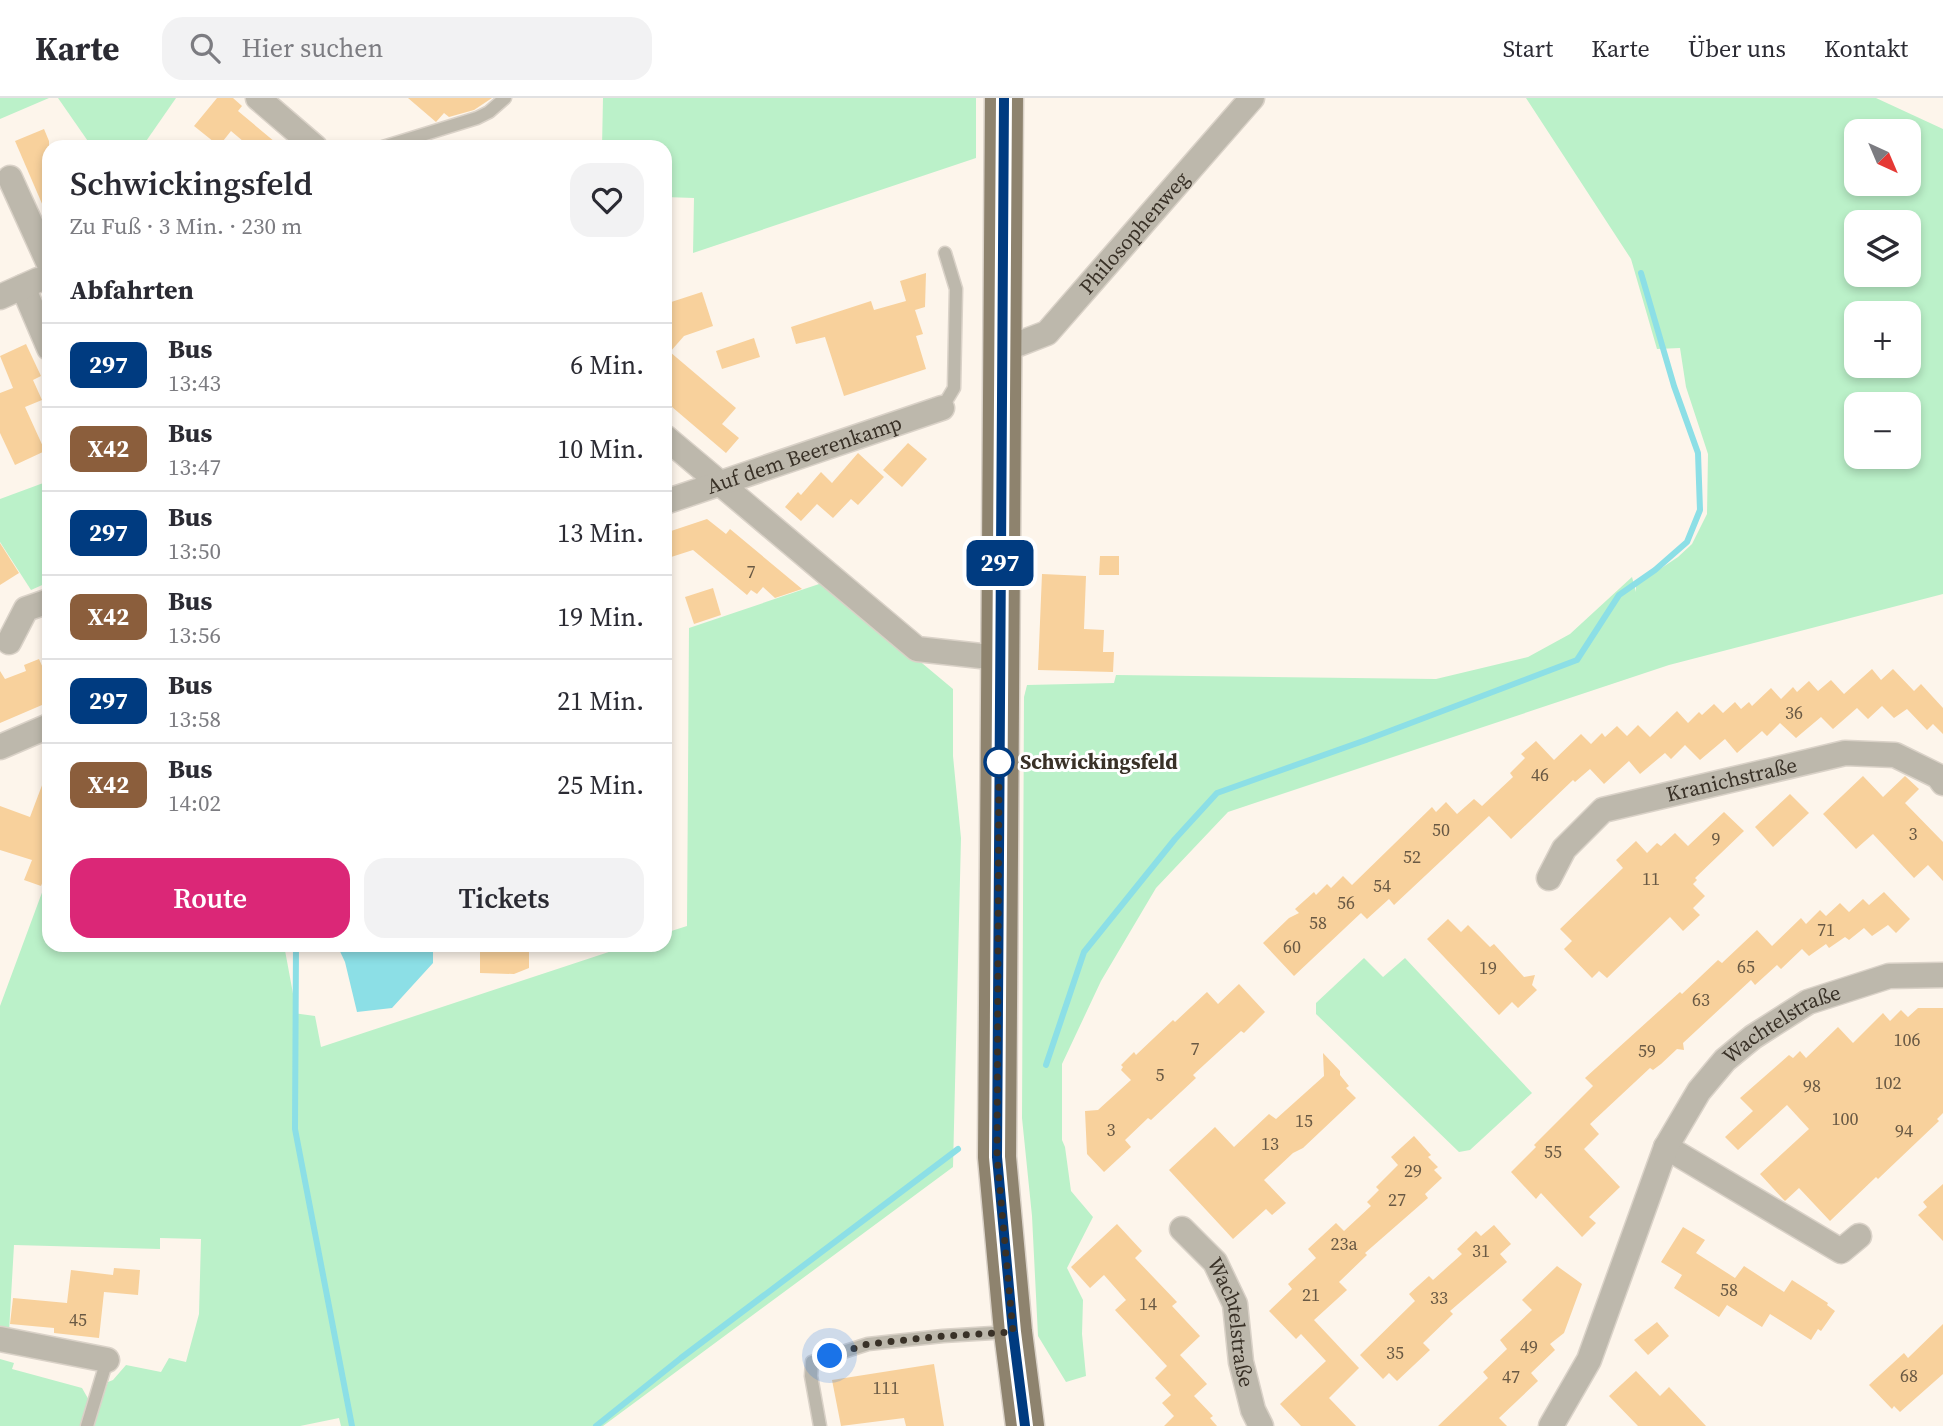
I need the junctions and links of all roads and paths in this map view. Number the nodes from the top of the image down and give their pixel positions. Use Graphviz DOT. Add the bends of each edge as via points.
graph roads {
  1 [pos="258,98"];
  2 [pos="505,98"];
  3 [pos="1004,98"];
  4 [pos="1252,98"];
  5 [pos="307,140"];
  6 [pos="406,140"];
  7 [pos="10,178"];
  8 [pos="42,249"];
  9 [pos="946,253"];
  10 [pos="42,279"];
  11 [pos="23,287"];
  12 [pos="0,297"];
  13 [pos="42,332"];
  14 [pos="1003,350"];
  15 [pos="942,408"];
  16 [pos="672,443"];
  17 [pos="723,483"];
  18 [pos="672,500"];
  19 [pos="42,603"];
  20 [pos="9,642"];
  21 [pos="999,658"];
  22 [pos="42,729"];
  23 [pos="0,747"];
  24 [pos="1943,783"];
  25 [pos="1549,878"];
  26 [pos="1943,975"];
  27 [pos="1666,1147"];
  28 [pos="1182,1229"];
  29 [pos="1859,1236"];
  30 [pos="1013,1332"];
  31 [pos="0,1339"];
  32 [pos="107,1360"];
  33 [pos="87,1426"];
  34 [pos="820,1426"];
  35 [pos="1025,1426"];
  36 [pos="1261,1426"];
  37 [pos="1550,1426"];
  1 -- 5 [label="street"];
  2 -- 6 [label="lane" via="477,118"];
  3 -- 14 [label="main road"];
  4 -- 14 [label="street, Philosophenweg" via="1047,333"];
  7 -- 8 [label="street"];
  9 -- 15 [label="lane" via="956,289 954,388"];
  10 -- 11 [label="street"];
  11 -- 12 [label="street"];
  11 -- 13 [label="street"];
  14 -- 21 [label="main road"];
  15 -- 17 [label="street, Auf dem Beerenkamp"];
  16 -- 17 [label="street"];
  17 -- 18 [label="street, Auf dem Beerenkamp"];
  17 -- 21 [label="street" via="917,649"];
  19 -- 20 [label="street" via="26,609"];
  21 -- 30 [label="main road" via="997,1157"];
  22 -- 23 [label="street"];
  24 -- 25 [label="street, Kranichstraße" via="1938,776 1895,755 1845,753 1604,810 1564,849"];
  26 -- 27 [label="street, Wachtelstraße" via="1889,976 1808,1002 1725,1060 1699,1091"];
  27 -- 29 [label="street" via="1841,1251"];
  27 -- 37 [label="street, Wachtelstraße" via="1589,1360"];
  28 -- 36 [label="street, Wachtelstraße" via="1215,1262 1235,1304 1241,1362"];
  30 -- 34 [label="lane" via="868,1344 812,1362"];
  30 -- 35 [label="main road"];
  31 -- 32 [label="street"];
  32 -- 33 [label="lane"];
}
